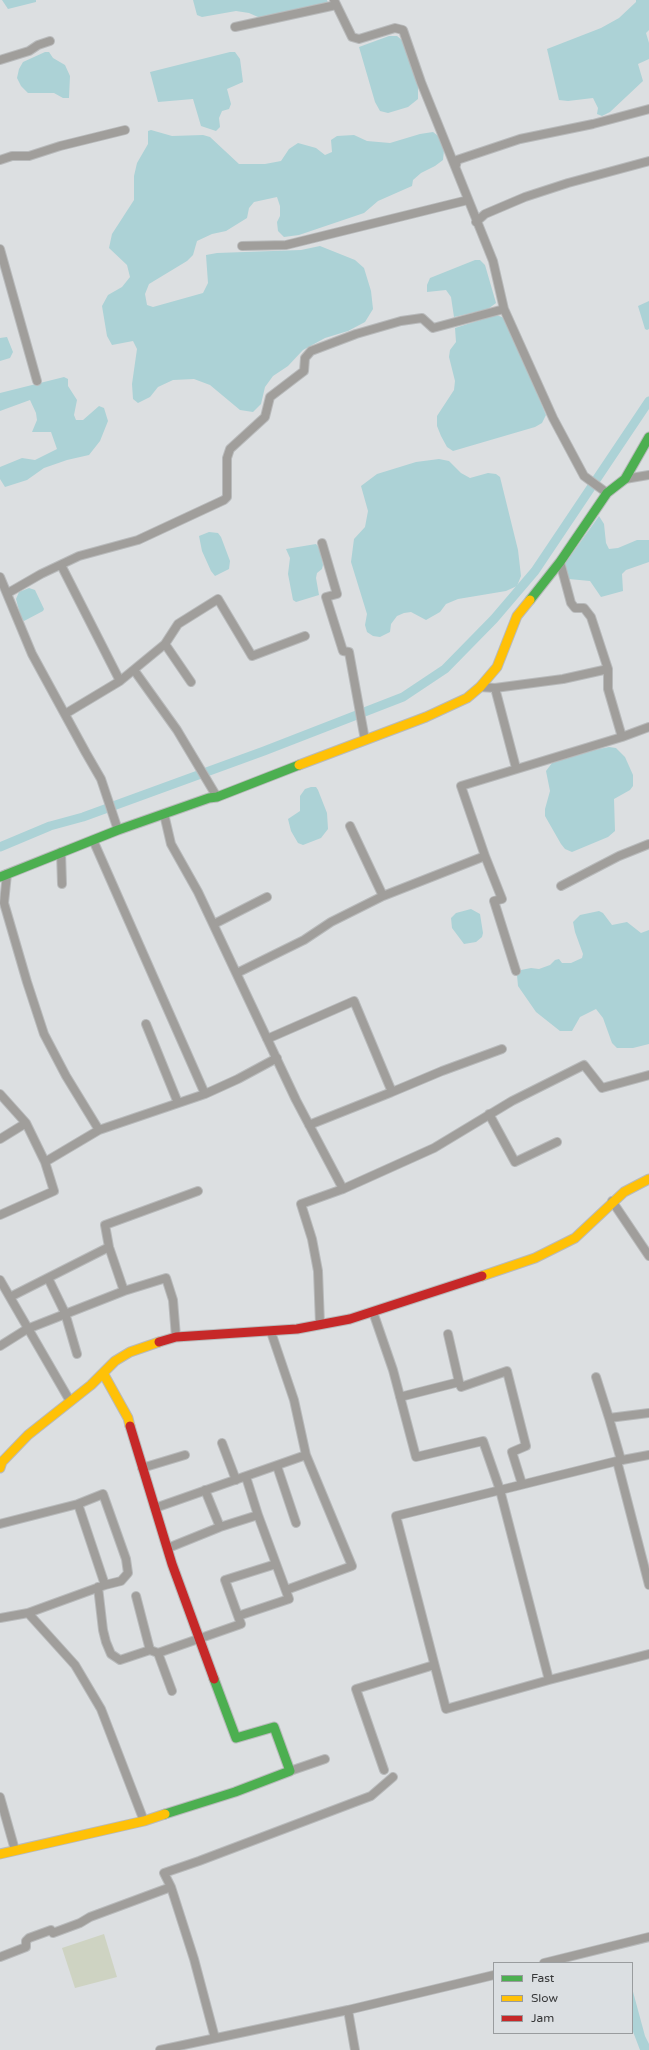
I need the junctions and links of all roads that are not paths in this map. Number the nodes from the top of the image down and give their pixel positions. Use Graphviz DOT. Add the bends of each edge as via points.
graph roads {
  1 [pos="335,3"];
  2 [pos="235,27"];
  3 [pos="50,41"];
  4 [pos="0,60"];
  5 [pos="649,109"];
  6 [pos="124,130"];
  7 [pos="0,160"];
  8 [pos="649,161"];
  9 [pos="456,165"];
  10 [pos="468,200"];
  11 [pos="476,222"];
  12 [pos="242,246"];
  13 [pos="0,249"];
  14 [pos="504,309"];
  15 [pos="37,380"];
  16 [pos="649,437"];
  17 [pos="649,475"];
  18 [pos="625,479"];
  19 [pos="605,491"];
  20 [pos="322,543"];
  21 [pos="560,562"];
  22 [pos="61,565"];
  23 [pos="0,577"];
  24 [pos="8,593"];
  25 [pos="305,636"];
  26 [pos="165,644"];
  27 [pos="608,668"];
  28 [pos="134,670"];
  29 [pos="120,681"];
  30 [pos="191,682"];
  31 [pos="480,687"];
  32 [pos="495,688"];
  33 [pos="65,714"];
  34 [pos="649,727"];
  35 [pos="364,736"];
  36 [pos="622,737"];
  37 [pos="516,768"];
  38 [pos="215,793"];
  39 [pos="164,814"];
  40 [pos="350,826"];
  41 [pos="118,830"];
  42 [pos="93,840"];
  43 [pos="649,844"];
  44 [pos="62,852"];
  45 [pos="485,856"];
  46 [pos="3,876"];
  47 [pos="62,884"];
  48 [pos="561,886"];
  49 [pos="383,896"];
  50 [pos="267,897"];
  51 [pos="214,924"];
  52 [pos="516,971"];
  53 [pos="237,973"];
  54 [pos="146,1024"];
  55 [pos="267,1038"];
  56 [pos="502,1048"];
  57 [pos="277,1058"];
  58 [pos="649,1075"];
  59 [pos="392,1092"];
  60 [pos="0,1094"];
  61 [pos="205,1094"];
  62 [pos="178,1103"];
  63 [pos="489,1114"];
  64 [pos="26,1123"];
  65 [pos="309,1125"];
  66 [pos="99,1130"];
  67 [pos="0,1139"];
  68 [pos="557,1142"];
  69 [pos="45,1162"];
  70 [pos="649,1179"];
  71 [pos="343,1189"];
  72 [pos="198,1191"];
  73 [pos="612,1202"];
  74 [pos="0,1215"];
  75 [pos="109,1247"];
  76 [pos="649,1256"];
  77 [pos="48,1278"];
  78 [pos="0,1280"];
  79 [pos="124,1291"];
  80 [pos="10,1297"];
  81 [pos="373,1312"];
  82 [pos="65,1313"];
  83 [pos="320,1324"];
  84 [pos="27,1329"];
  85 [pos="271,1332"];
  86 [pos="448,1334"];
  87 [pos="176,1337"];
  88 [pos="0,1346"];
  89 [pos="77,1354"];
  90 [pos="103,1373"];
  91 [pos="596,1377"];
  92 [pos="459,1382"];
  93 [pos="400,1397"];
  94 [pos="70,1401"];
  95 [pos="649,1413"];
  96 [pos="610,1418"];
  97 [pos="222,1443"];
  98 [pos="185,1455"];
  99 [pos="306,1455"];
  100 [pos="649,1455"];
  101 [pos="619,1461"];
  102 [pos="1,1463"];
  103 [pos="277,1466"];
  104 [pos="142,1468"];
  105 [pos="246,1477"];
  106 [pos="236,1480"];
  107 [pos="522,1484"];
  108 [pos="205,1490"];
  109 [pos="500,1490"];
  110 [pos="78,1504"];
  111 [pos="155,1508"];
  112 [pos="258,1515"];
  113 [pos="296,1523"];
  114 [pos="0,1524"];
  115 [pos="220,1527"];
  116 [pos="168,1548"];
  117 [pos="276,1564"];
  118 [pos="102,1586"];
  119 [pos="649,1586"];
  120 [pos="286,1590"];
  121 [pos="136,1596"];
  122 [pos="28,1613"];
  123 [pos="238,1616"];
  124 [pos="0,1618"];
  125 [pos="200,1640"];
  126 [pos="154,1651"];
  127 [pos="649,1654"];
  128 [pos="434,1666"];
  129 [pos="549,1680"];
  130 [pos="172,1691"];
  131 [pos="325,1759"];
  132 [pos="384,1770"];
  133 [pos="290,1771"];
  134 [pos="393,1777"];
  135 [pos="0,1797"];
  136 [pos="144,1821"];
  137 [pos="15,1850"];
  138 [pos="0,1854"];
  139 [pos="171,1887"];
  140 [pos="649,1937"];
  141 [pos="0,1957"];
  142 [pos="548,1962"];
  143 [pos="493,1976"];
  144 [pos="348,2010"];
  145 [pos="215,2038"];
  146 [pos="160,2050"];
  147 [pos="355,2050"];
  1 -- 2 [label="street"];
  1 -- 9 [label="street" via="352,37 359,39 395,28 403,30 421,82"];
  3 -- 4 [label="street"];
  5 -- 9 [label="street" via="520,139 457,160"];
  6 -- 7 [label="street" via="29,156 12,156"];
  8 -- 11 [label="street" via="525,197 485,214"];
  9 -- 10 [label="street"];
  10 -- 11 [label="street"];
  10 -- 12 [label="street" via="286,245"];
  11 -- 14 [label="street" via="494,261"];
  13 -- 15 [label="street"];
  14 -- 19 [label="street" via="553,418 584,476"];
  14 -- 22 [label="street" via="433,328 422,318 401,321 311,351 305,358 304,371 270,397 264,418 230,449 227,458 227,497 224,500 138,540 99,549"];
  16 -- 18 [label="street"];
  17 -- 18 [label="street"];
  18 -- 19 [label="street"];
  19 -- 21 [label="street"];
  20 -- 35 [label="street" via="337,594 326,597 343,651 349,652"];
  21 -- 27 [label="street" via="571,603 576,608 584,608 591,617"];
  21 -- 31 [label="street" via="518,616 497,667"];
  22 -- 24 [label="street"];
  22 -- 29 [label="street"];
  23 -- 24 [label="street"];
  24 -- 33 [label="street" via="32,654"];
  25 -- 26 [label="street" via="252,656 218,599 178,624"];
  26 -- 28 [label="street"];
  26 -- 30 [label="street"];
  27 -- 32 [label="street" via="562,679"];
  27 -- 36 [label="street" via="608,689"];
  28 -- 29 [label="street"];
  28 -- 38 [label="street" via="177,730"];
  29 -- 33 [label="street"];
  31 -- 32 [label="street"];
  31 -- 35 [label="street" via="454,706"];
  32 -- 37 [label="street"];
  33 -- 41 [label="street" via="101,779"];
  34 -- 36 [label="street"];
  35 -- 38 [label="street"];
  36 -- 37 [label="street"];
  37 -- 45 [label="street" via="461,786"];
  38 -- 39 [label="street"];
  39 -- 41 [label="street"];
  39 -- 51 [label="street" via="171,844"];
  40 -- 49 [label="street"];
  41 -- 42 [label="street"];
  42 -- 44 [label="street"];
  42 -- 61 [label="street"];
  43 -- 48 [label="street" via="619,856"];
  44 -- 46 [label="street"];
  44 -- 47 [label="street"];
  45 -- 49 [label="street"];
  45 -- 52 [label="street" via="502,899 494,901"];
  46 -- 66 [label="street" via="4,903 44,1034 56,1060"];
  49 -- 53 [label="street" via="330,922 304,940"];
  50 -- 51 [label="street"];
  51 -- 53 [label="street"];
  53 -- 55 [label="street"];
  54 -- 62 [label="street"];
  55 -- 57 [label="street"];
  55 -- 59 [label="street" via="354,1001"];
  56 -- 59 [label="street"];
  57 -- 61 [label="street"];
  57 -- 65 [label="street"];
  58 -- 63 [label="street" via="602,1088 584,1065"];
  59 -- 65 [label="street"];
  60 -- 64 [label="street"];
  61 -- 62 [label="street"];
  62 -- 66 [label="street"];
  63 -- 68 [label="street" via="515,1162"];
  63 -- 71 [label="street" via="434,1148"];
  64 -- 67 [label="street"];
  64 -- 69 [label="street"];
  65 -- 71 [label="street"];
  66 -- 69 [label="street"];
  69 -- 74 [label="street" via="54,1191"];
  70 -- 73 [label="street" via="624,1192"];
  71 -- 83 [label="street" via="301,1204 312,1239 318,1271"];
  72 -- 75 [label="street" via="105,1225"];
  73 -- 76 [label="street"];
  73 -- 81 [label="street" via="575,1238 557,1248 535,1258"];
  75 -- 77 [label="street"];
  75 -- 79 [label="street"];
  77 -- 80 [label="street"];
  77 -- 82 [label="street"];
  78 -- 80 [label="street"];
  79 -- 82 [label="street"];
  79 -- 87 [label="street" via="166,1278 173,1300"];
  80 -- 84 [label="street"];
  81 -- 83 [label="street"];
  81 -- 93 [label="street"];
  82 -- 84 [label="street"];
  82 -- 89 [label="street"];
  83 -- 85 [label="street"];
  84 -- 88 [label="street"];
  84 -- 94 [label="street"];
  85 -- 87 [label="street"];
  85 -- 99 [label="street" via="294,1400"];
  86 -- 92 [label="street"];
  87 -- 90 [label="street" via="130,1352 115,1361"];
  90 -- 94 [label="street"];
  90 -- 104 [label="street" via="128,1418"];
  91 -- 96 [label="street"];
  92 -- 93 [label="street"];
  92 -- 107 [label="street" via="461,1387 507,1371 526,1446 512,1452"];
  93 -- 109 [label="street" via="416,1457 483,1441"];
  94 -- 102 [label="street" via="28,1435"];
  95 -- 96 [label="street"];
  96 -- 101 [label="street"];
  97 -- 106 [label="street"];
  98 -- 104 [label="street"];
  99 -- 103 [label="street"];
  99 -- 120 [label="street" via="352,1566"];
  100 -- 101 [label="street"];
  101 -- 107 [label="street"];
  101 -- 119 [label="street"];
  103 -- 105 [label="street"];
  103 -- 113 [label="street"];
  104 -- 111 [label="street"];
  105 -- 106 [label="street"];
  105 -- 112 [label="street"];
  106 -- 108 [label="street"];
  107 -- 109 [label="street"];
  108 -- 111 [label="street"];
  108 -- 115 [label="street"];
  109 -- 128 [label="street" via="396,1516"];
  109 -- 129 [label="street"];
  110 -- 114 [label="street"];
  110 -- 118 [label="street"];
  110 -- 118 [label="street" via="103,1494 120,1541 128,1573 120,1581"];
  111 -- 116 [label="street"];
  112 -- 115 [label="street"];
  112 -- 117 [label="street"];
  115 -- 116 [label="street"];
  116 -- 125 [label="street"];
  117 -- 120 [label="street"];
  117 -- 123 [label="street" via="225,1580"];
  118 -- 122 [label="street"];
  118 -- 126 [label="street" via="103,1630 111,1654 120,1660"];
  120 -- 123 [label="street" via="289,1599"];
  121 -- 126 [label="street"];
  122 -- 124 [label="street"];
  122 -- 136 [label="street" via="75,1665 101,1709"];
  123 -- 125 [label="street" via="240,1624"];
  125 -- 126 [label="street"];
  125 -- 133 [label="street" via="236,1738 274,1727"];
  126 -- 130 [label="street"];
  127 -- 129 [label="street"];
  128 -- 129 [label="street" via="446,1710"];
  128 -- 132 [label="street" via="356,1689"];
  131 -- 133 [label="street"];
  133 -- 136 [label="street" via="235,1792"];
  134 -- 139 [label="street" via="371,1796 164,1873"];
  135 -- 137 [label="street"];
  136 -- 137 [label="street"];
  137 -- 138 [label="street"];
  139 -- 141 [label="street" via="116,1906 53,1933 51,1930 29,1938 26,1947"];
  139 -- 145 [label="street"];
  140 -- 142 [label="street"];
  143 -- 144 [label="street"];
  144 -- 145 [label="street"];
  144 -- 147 [label="street"];
  145 -- 146 [label="street"];
}
